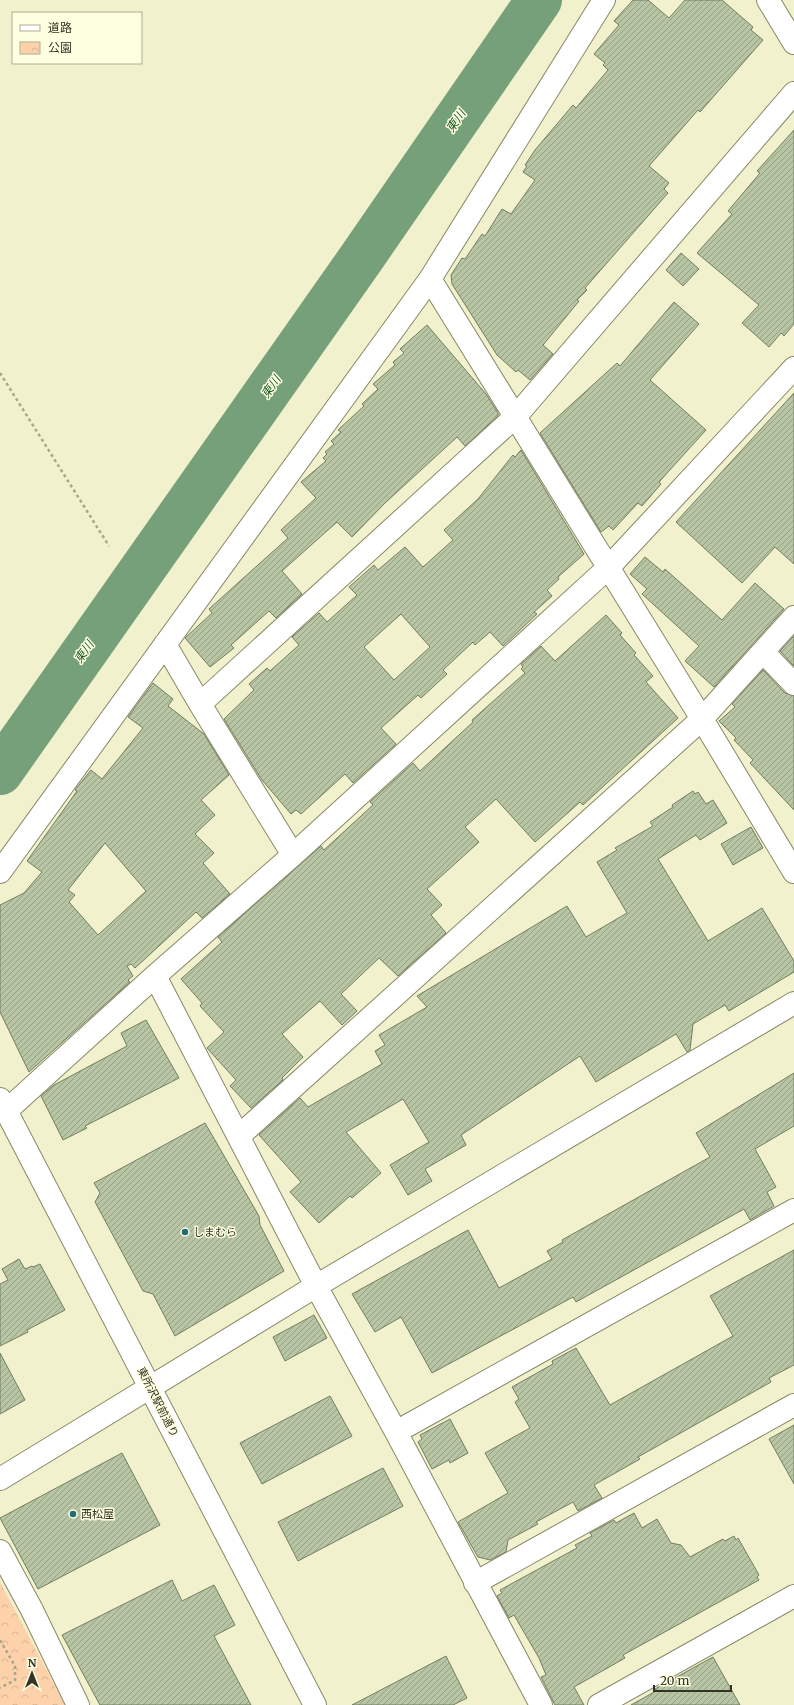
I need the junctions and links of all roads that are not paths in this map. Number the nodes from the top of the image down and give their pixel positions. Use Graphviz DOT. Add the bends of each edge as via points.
graph roads {
  1 [pos="604,0"];
  2 [pos="768,0"];
  3 [pos="794,43"];
  4 [pos="794,93"];
  5 [pos="430,279"];
  6 [pos="794,368"];
  7 [pos="516,416"];
  8 [pos="609,567"];
  9 [pos="794,617"];
  10 [pos="165,644"];
  11 [pos="763,652"];
  12 [pos="794,684"];
  13 [pos="200,704"];
  14 [pos="702,719"];
  15 [pos="293,855"];
  16 [pos="791,857"];
  17 [pos="0,872"];
  18 [pos="155,976"];
  19 [pos="794,1003"];
  20 [pos="3,1105"];
  21 [pos="239,1136"];
  22 [pos="794,1210"];
  23 [pos="316,1286"];
  24 [pos="150,1387"];
  25 [pos="794,1405"];
  26 [pos="396,1432"];
  27 [pos="0,1479"];
  28 [pos="0,1551"];
  29 [pos="475,1583"];
  30 [pos="794,1596"];
  31 [pos="78,1705"];
  32 [pos="315,1705"];
  33 [pos="541,1705"];
  34 [pos="600,1705"];
  1 -- 5 [label="street"];
  2 -- 3 [label="street"];
  4 -- 7 [label="street"];
  5 -- 7 [label="street"];
  5 -- 10 [label="street"];
  6 -- 8 [label="street"];
  7 -- 8 [label="street"];
  7 -- 13 [label="street"];
  8 -- 14 [label="street"];
  8 -- 15 [label="street"];
  9 -- 11 [label="street"];
  10 -- 13 [label="street"];
  10 -- 17 [label="street"];
  11 -- 12 [label="street"];
  11 -- 14 [label="street"];
  13 -- 15 [label="street"];
  14 -- 16 [label="street"];
  14 -- 21 [label="street"];
  15 -- 18 [label="street"];
  18 -- 20 [label="street"];
  18 -- 21 [label="street"];
  19 -- 23 [label="street"];
  20 -- 24 [label="street, 東所沢駅前通り"];
  21 -- 23 [label="street"];
  22 -- 26 [label="street"];
  23 -- 24 [label="street"];
  23 -- 26 [label="street"];
  24 -- 27 [label="street"];
  24 -- 32 [label="street, 東所沢駅前通り"];
  25 -- 29 [label="street"];
  26 -- 29 [label="street"];
  28 -- 31 [label="street"];
  29 -- 33 [label="street"];
  30 -- 34 [label="street"];
}
